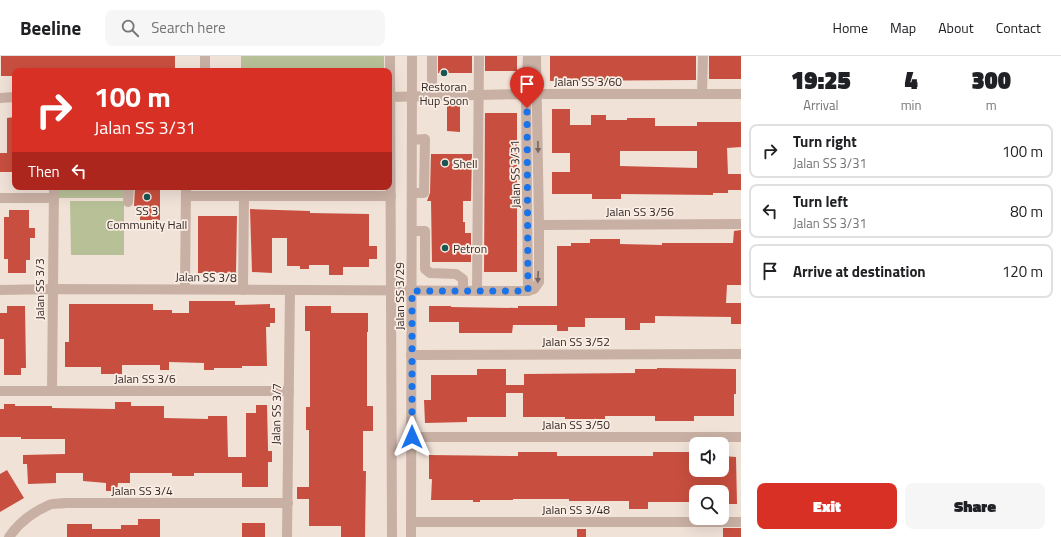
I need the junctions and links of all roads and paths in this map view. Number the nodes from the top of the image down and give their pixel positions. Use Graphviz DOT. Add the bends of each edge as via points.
graph roads {
  1 [pos="204,56"];
  2 [pos="390,56"];
  3 [pos="412,56"];
  4 [pos="432,56"];
  5 [pos="479,56"];
  6 [pos="528,56"];
  7 [pos="536,56"];
  8 [pos="702,56"];
  9 [pos="205,68"];
  10 [pos="390,68"];
  11 [pos="526,94"];
  12 [pos="537,94"];
  13 [pos="702,94"];
  14 [pos="741,94"];
  15 [pos="478,95"];
  16 [pos="392,97"];
  17 [pos="412,97"];
  18 [pos="432,97"];
  19 [pos="0,98"];
  20 [pos="12,98"];
  21 [pos="54,190"];
  22 [pos="129,190"];
  23 [pos="391,190"];
  24 [pos="186,191"];
  25 [pos="244,196"];
  26 [pos="391,196"];
  27 [pos="0,198"];
  28 [pos="54,198"];
  29 [pos="128,202"];
  30 [pos="741,224"];
  31 [pos="539,225"];
  32 [pos="412,232"];
  33 [pos="52,289"];
  34 [pos="185,289"];
  35 [pos="0,290"];
  36 [pos="243,290"];
  37 [pos="290,290"];
  38 [pos="391,290"];
  39 [pos="412,291"];
  40 [pos="463,291"];
  41 [pos="477,291"];
  42 [pos="528,291"];
  43 [pos="741,354"];
  44 [pos="412,355"];
  45 [pos="52,390"];
  46 [pos="0,391"];
  47 [pos="289,391"];
  48 [pos="412,437"];
  49 [pos="741,438"];
  50 [pos="288,504"];
  51 [pos="411,522"];
  52 [pos="741,522"];
  53 [pos="9,537"];
  54 [pos="287,537"];
  55 [pos="392,537"];
  56 [pos="411,537"];
  1 -- 9 [label="street"];
  2 -- 10 [label="street"];
  3 -- 17 [label="street, Jalan SS 3/29"];
  4 -- 18 [label="street"];
  5 -- 15 [label="street"];
  6 -- 11 [label="street, Jalan SS 3/31"];
  7 -- 12 [label="street, Jalan SS 3/31"];
  8 -- 13 [label="street"];
  11 -- 12 [label="street, Jalan SS 3/60"];
  11 -- 15 [label="street, Jalan SS 3/60"];
  11 -- 42 [label="street, Jalan SS 3/31"];
  12 -- 13 [label="street, Jalan SS 3/60"];
  12 -- 31 [label="street, Jalan SS 3/31, one-way"];
  13 -- 14 [label="street, Jalan SS 3/60"];
  15 -- 18 [label="street, Jalan SS 3/60"];
  15 -- 41 [label="street"];
  16 -- 17 [label="street, Jalan SS 3/60"];
  17 -- 18 [label="street, Jalan SS 3/60"];
  17 -- 32 [label="street, Jalan SS 3/29"];
  19 -- 20 [label="street"];
  21 -- 28 [label="street, Jalan SS 3/3"];
  22 -- 29 [label="street"];
  23 -- 26 [label="street"];
  24 -- 25 [label="street"];
  24 -- 34 [label="street"];
  25 -- 26 [label="street"];
  25 -- 36 [label="street"];
  26 -- 38 [label="street"];
  27 -- 28 [label="street"];
  28 -- 33 [label="street, Jalan SS 3/3"];
  30 -- 31 [label="street, Jalan SS 3/56"];
  31 -- 42 [label="street, Jalan SS 3/31, one-way" via="539,282 534,289"];
  32 -- 39 [label="street, Jalan SS 3/29"];
  32 -- 40 [label="street" via="425,232 426,271 459,275 463,279"];
  33 -- 34 [label="street, Jalan SS 3/8"];
  33 -- 35 [label="street, Jalan SS 3/8"];
  33 -- 45 [label="street, Jalan SS 3/3"];
  34 -- 36 [label="street, Jalan SS 3/8"];
  36 -- 37 [label="street, Jalan SS 3/8"];
  37 -- 38 [label="street, Jalan SS 3/8"];
  37 -- 47 [label="street, Jalan SS 3/7"];
  38 -- 39 [label="street, Jalan SS 3/8"];
  38 -- 55 [label="street"];
  39 -- 40 [label="street"];
  39 -- 44 [label="street, Jalan SS 3/29"];
  40 -- 41 [label="street"];
  41 -- 42 [label="street"];
  43 -- 44 [label="street, Jalan SS 3/52"];
  44 -- 48 [label="street, Jalan SS 3/29"];
  45 -- 46 [label="street, Jalan SS 3/6"];
  45 -- 47 [label="street, Jalan SS 3/6"];
  47 -- 50 [label="street, Jalan SS 3/7"];
  48 -- 49 [label="street, Jalan SS 3/50"];
  48 -- 51 [label="street, Jalan SS 3/29"];
  50 -- 53 [label="street, Jalan SS 3/4" via="65,503 50,505 31,515"];
  50 -- 54 [label="street, Jalan SS 3/7"];
  51 -- 52 [label="street, Jalan SS 3/48"];
  51 -- 56 [label="street, Jalan SS 3/29"];
}
